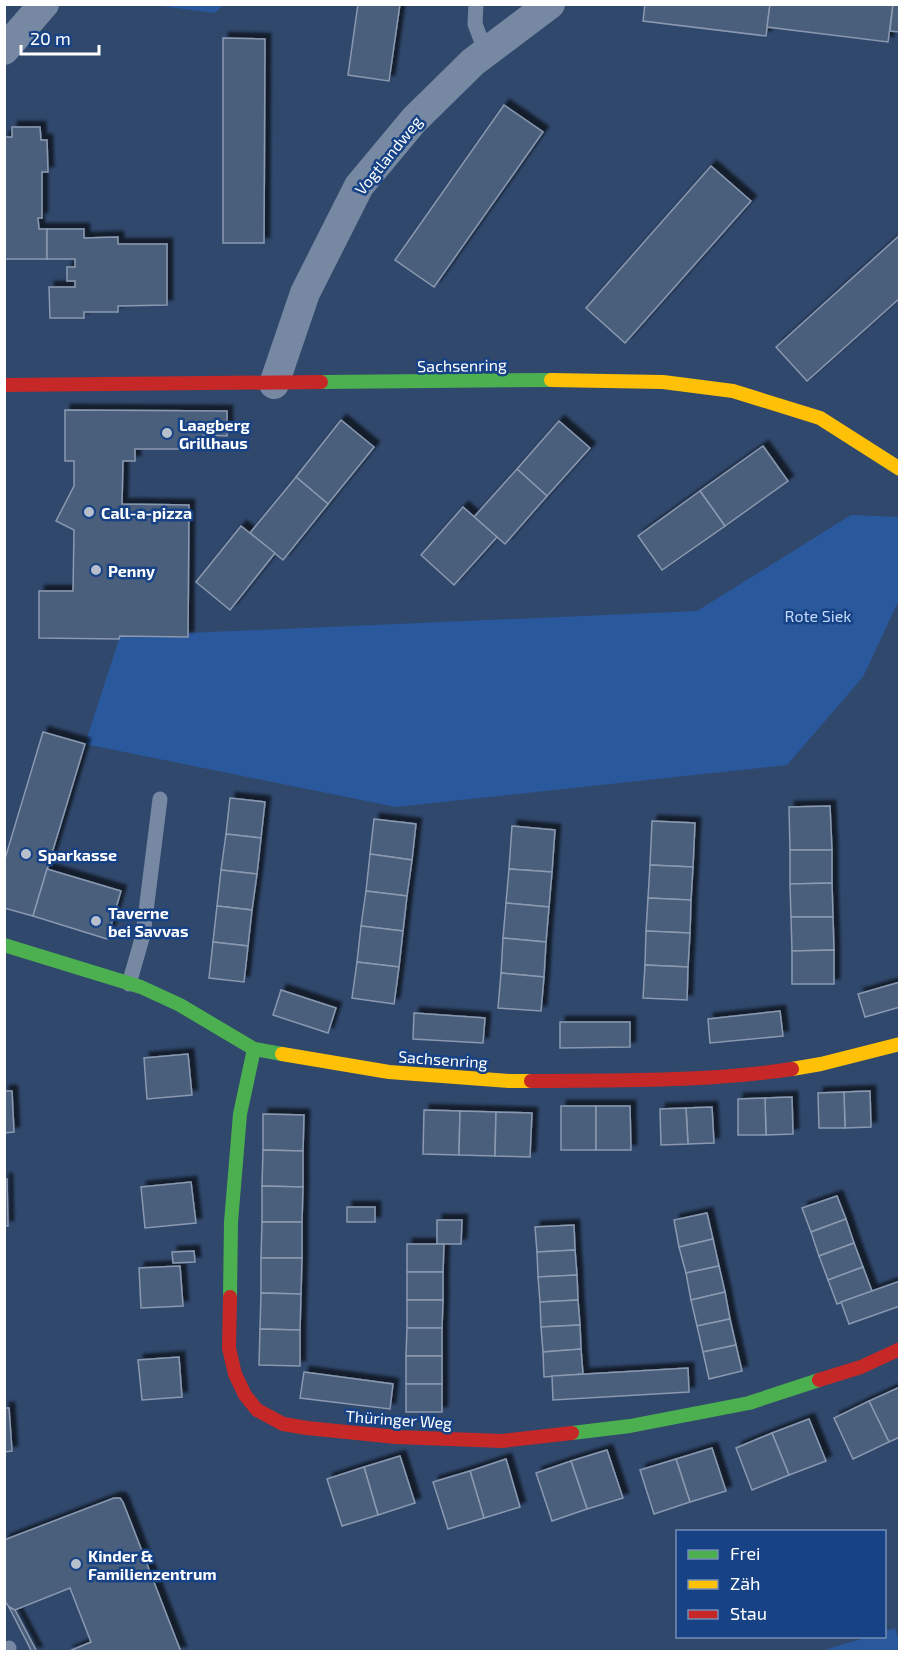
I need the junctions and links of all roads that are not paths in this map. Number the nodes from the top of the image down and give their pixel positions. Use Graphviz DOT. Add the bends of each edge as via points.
graph roads {
  1 [pos="44,4"];
  2 [pos="476,4"];
  3 [pos="550,4"];
  4 [pos="4,50"];
  5 [pos="486,53"];
  6 [pos="274,384"];
  7 [pos="4,385"];
  8 [pos="900,469"];
  9 [pos="160,800"];
  10 [pos="4,945"];
  11 [pos="129,984"];
  12 [pos="900,1044"];
  13 [pos="254,1049"];
  14 [pos="900,1349"];
  1 -- 4 [label="street"];
  2 -- 5 [label="lane" via="475,24"];
  3 -- 5 [label="street, Vogtlandweg"];
  5 -- 6 [label="street, Vogtlandweg" via="414,120 359,186 305,293"];
  6 -- 7 [label="street, Sachsenring"];
  6 -- 8 [label="street, Sachsenring" via="622,380 733,391 820,418"];
  9 -- 11 [label="lane" via="143,934"];
  10 -- 11 [label="street, Sachsenring"];
  11 -- 13 [label="street, Sachsenring" via="180,1005"];
  12 -- 13 [label="street, Sachsenring" via="821,1064 752,1075 672,1080 509,1081 400,1073"];
  13 -- 14 [label="street, Thüringer Weg" via="240,1114 231,1222 229,1348 245,1395 257,1410 283,1424 396,1437 502,1441 630,1426 749,1403 861,1367"];
}
